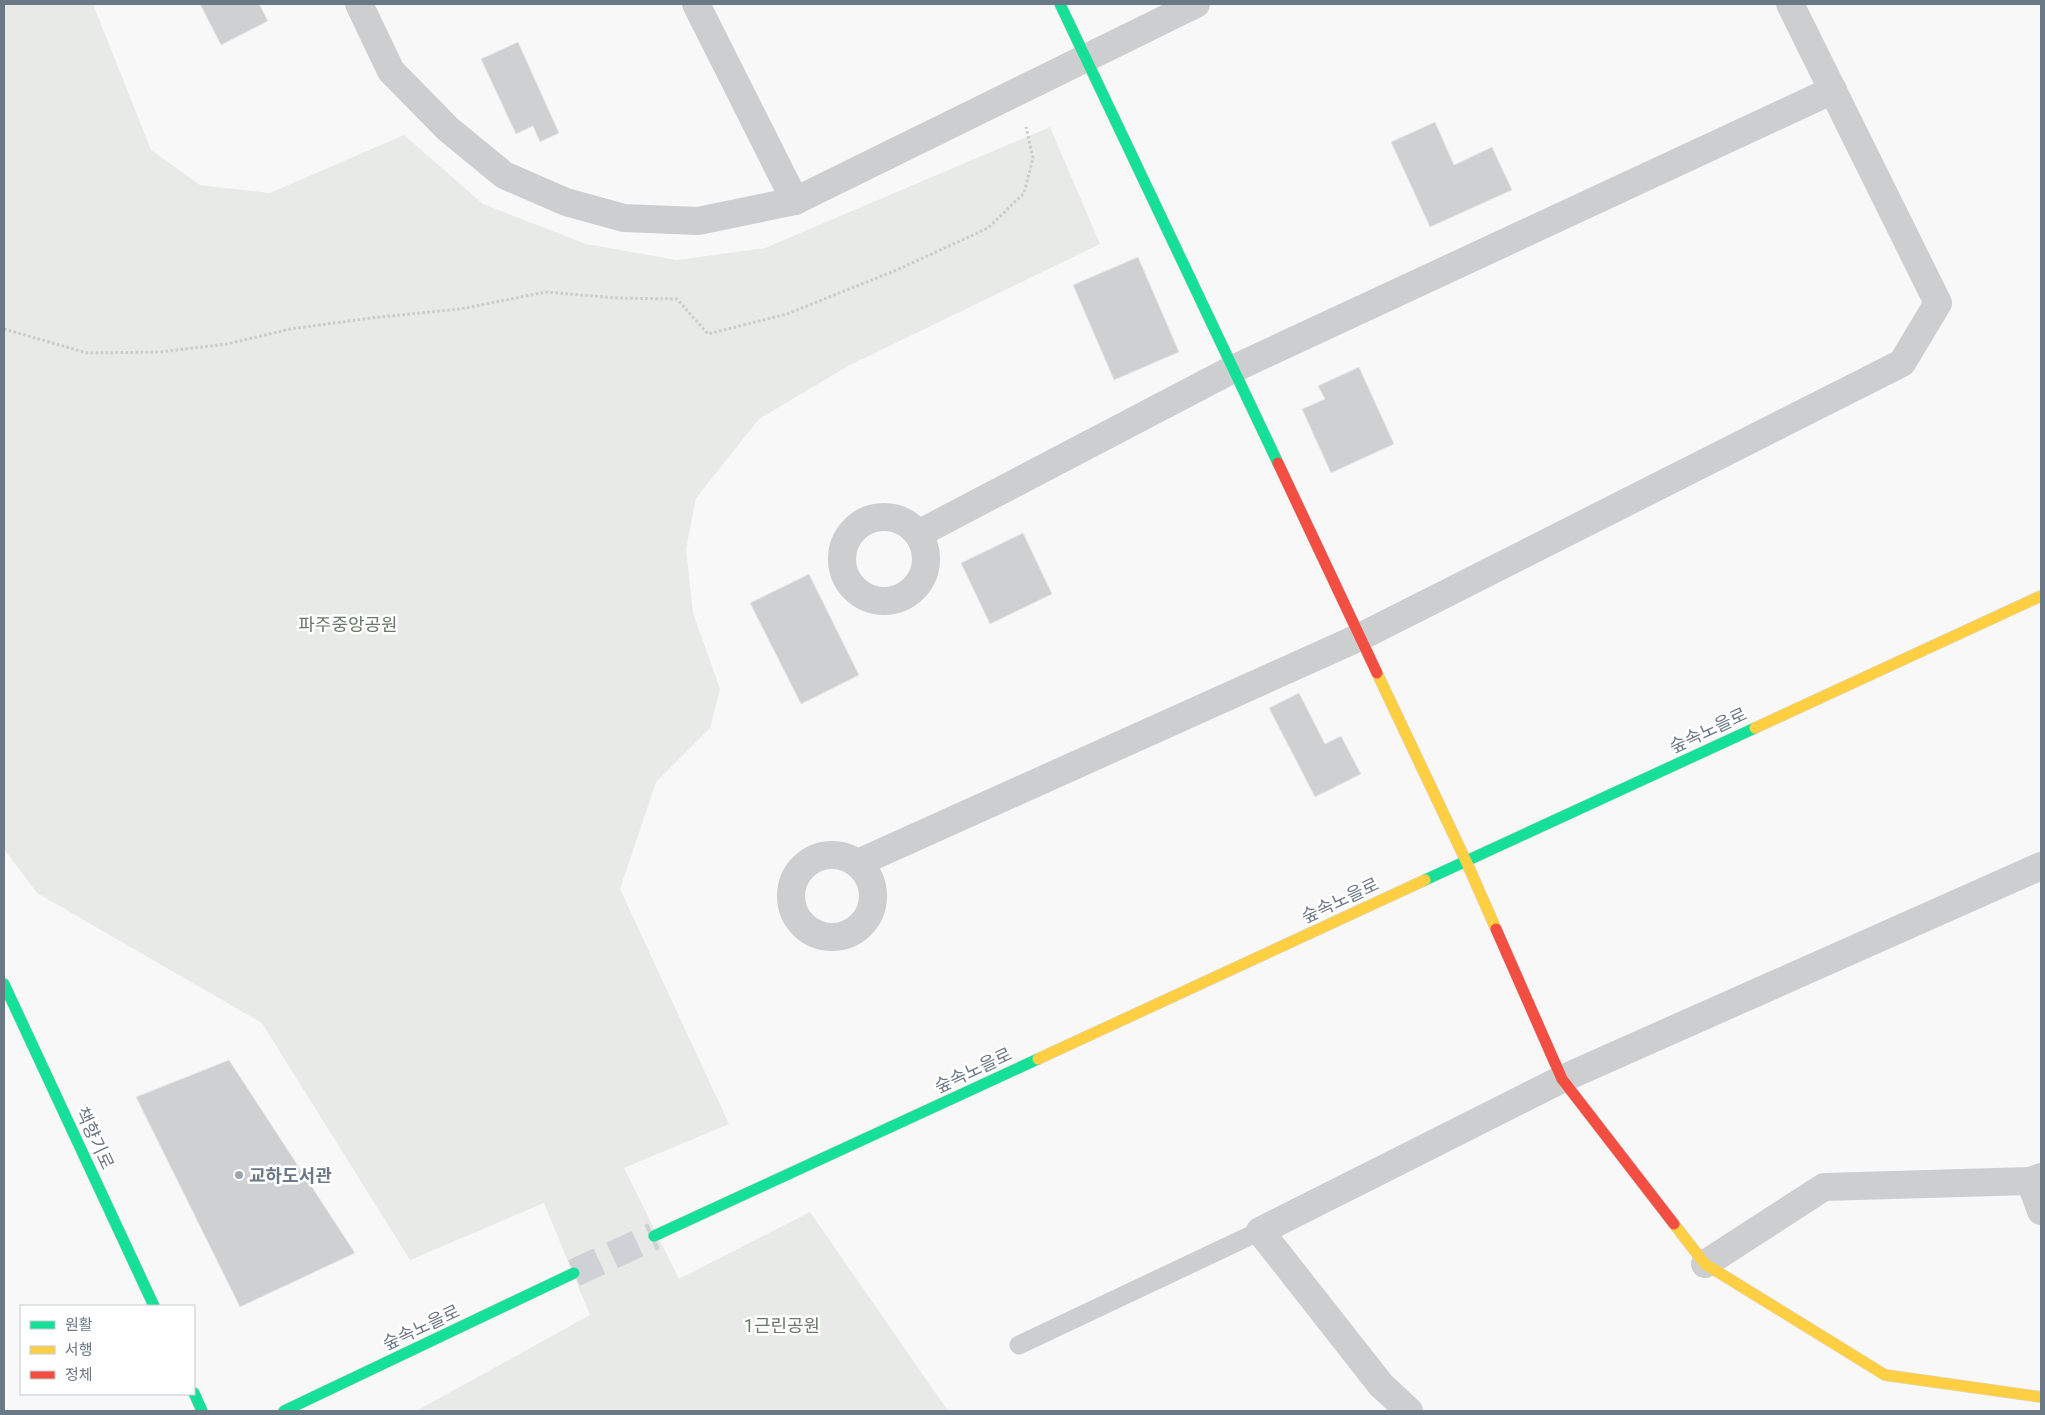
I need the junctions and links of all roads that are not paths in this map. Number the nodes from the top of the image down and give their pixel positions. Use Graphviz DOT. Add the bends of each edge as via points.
graph roads {
  1 [pos="358,4"];
  2 [pos="696,4"];
  3 [pos="1060,4"];
  4 [pos="1196,4"];
  5 [pos="1790,4"];
  6 [pos="1085,57"];
  7 [pos="1833,90"];
  8 [pos="795,201"];
  9 [pos="1233,369"];
  10 [pos="918,534"];
  11 [pos="2041,596"];
  12 [pos="1360,637"];
  13 [pos="1466,860"];
  14 [pos="858,863"];
  15 [pos="2041,866"];
  16 [pos="4,984"];
  17 [pos="1562,1079"];
  18 [pos="2036,1179"];
  19 [pos="2041,1211"];
  20 [pos="1260,1231"];
  21 [pos="654,1236"];
  22 [pos="1705,1264"];
  23 [pos="574,1273"];
  24 [pos="154,1305"];
  25 [pos="1019,1345"];
  26 [pos="195,1394"];
  27 [pos="2041,1397"];
  28 [pos="202,1411"];
  29 [pos="284,1411"];
  30 [pos="1409,1411"];
  1 -- 8 [label="street" via="392,71 448,129 504,175 566,202 624,218 698,221"];
  2 -- 8 [label="street"];
  3 -- 6 [label="street"];
  4 -- 6 [label="street"];
  5 -- 7 [label="street"];
  6 -- 8 [label="street"];
  6 -- 9 [label="street"];
  7 -- 9 [label="street"];
  7 -- 12 [label="street" via="1938,304 1902,363"];
  9 -- 10 [label="street"];
  9 -- 12 [label="street"];
  11 -- 13 [label="street, 숲속노을로"];
  12 -- 13 [label="street"];
  12 -- 14 [label="street"];
  13 -- 17 [label="street"];
  13 -- 21 [label="street, 숲속노을로"];
  15 -- 17 [label="street"];
  16 -- 24 [label="street, 책향기로"];
  17 -- 20 [label="street"];
  17 -- 22 [label="street"];
  18 -- 19 [label="street"];
  18 -- 22 [label="street" via="1824,1187"];
  20 -- 25 [label="lane"];
  20 -- 30 [label="street" via="1381,1385"];
  22 -- 27 [label="street" via="1885,1374"];
  23 -- 29 [label="street, 숲속노을로"];
  26 -- 28 [label="street"];
}
